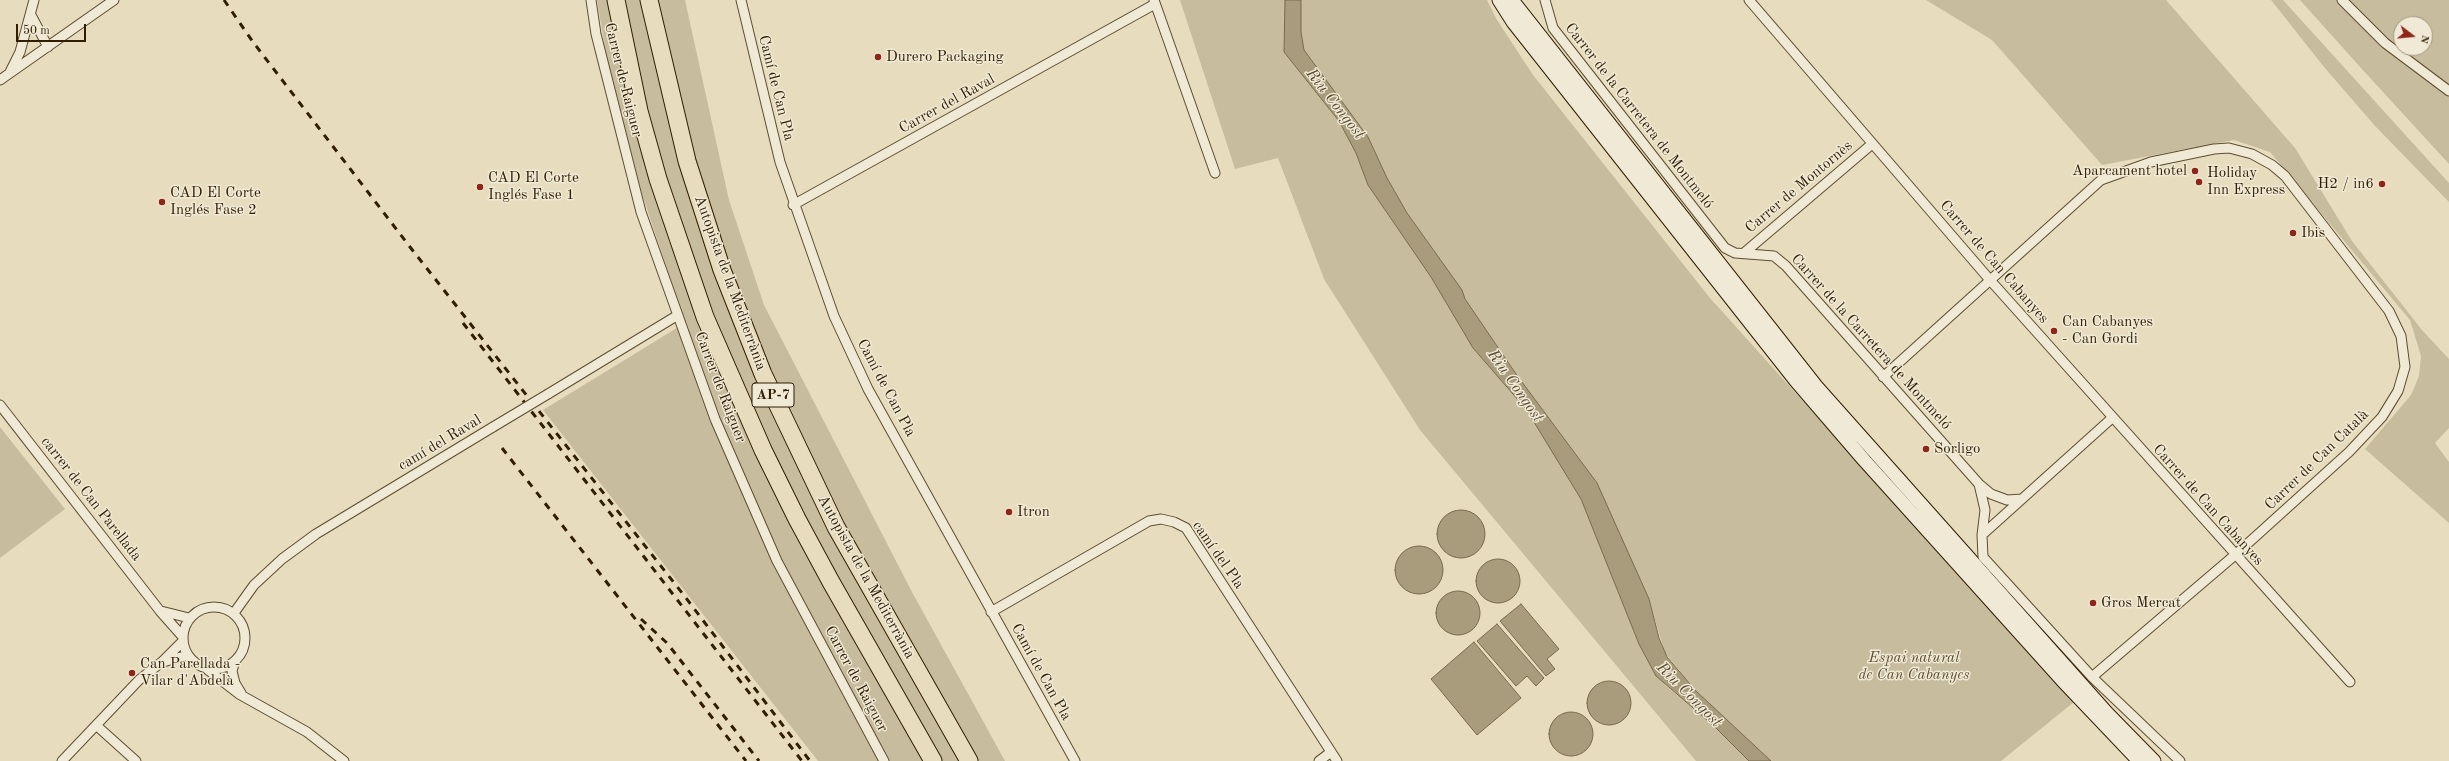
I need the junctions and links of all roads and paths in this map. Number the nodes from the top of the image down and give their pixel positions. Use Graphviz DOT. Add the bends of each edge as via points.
graph roads {
  1 [pos="34,0"];
  2 [pos="114,0"];
  3 [pos="591,0"];
  4 [pos="616,0"];
  5 [pos="650,0"];
  6 [pos="741,0"];
  7 [pos="1499,0"];
  8 [pos="1512,0"];
  9 [pos="1545,0"];
  10 [pos="1749,0"];
  11 [pos="2342,0"];
  12 [pos="1154,2"];
  13 [pos="31,15"];
  14 [pos="48,47"];
  15 [pos="8,74"];
  16 [pos="0,80"];
  17 [pos="2449,91"];
  18 [pos="1872,144"];
  19 [pos="1215,173"];
  20 [pos="793,205"];
  21 [pos="1744,253"];
  22 [pos="1990,280"];
  23 [pos="678,315"];
  24 [pos="1883,377"];
  25 [pos="0,405"];
  26 [pos="2112,418"];
  27 [pos="1978,484"];
  28 [pos="2022,499"];
  29 [pos="1982,535"];
  30 [pos="2235,555"];
  31 [pos="160,611"];
  32 [pos="991,612"];
  33 [pos="234,613"];
  34 [pos="189,618"];
  35 [pos="183,639"];
  36 [pos="188,655"];
  37 [pos="235,661"];
  38 [pos="155,667"];
  39 [pos="205,668"];
  40 [pos="2092,678"];
  41 [pos="2350,682"];
  42 [pos="256,705"];
  43 [pos="97,726"];
  44 [pos="1331,752"];
  45 [pos="62,761"];
  46 [pos="136,761"];
  47 [pos="344,761"];
  48 [pos="884,761"];
  49 [pos="933,761"];
  50 [pos="969,761"];
  51 [pos="1075,761"];
  52 [pos="1319,761"];
  53 [pos="1337,761"];
  54 [pos="2139,761"];
  55 [pos="2154,761"];
  56 [pos="2180,761"];
  1 -- 13 [label="street"];
  2 -- 14 [label="street"];
  3 -- 23 [label="street, Carrer de Raiguer" via="596,34 641,212"];
  4 -- 49 [label="highway, Autopista de la Mediterrània / AP-7" via="639,111 658,179 708,324 763,450 797,519"];
  5 -- 50 [label="highway, Autopista de la Mediterrània / AP-7" via="687,161 722,270 763,374 836,527"];
  6 -- 20 [label="street, Camí de Can Pla" via="780,162"];
  7 -- 54 [label="street" via="1518,28 1796,381 2062,680"];
  8 -- 55 [label="street" via="1816,386 2103,708"];
  9 -- 21 [label="street, Carrer de la Carretera de Montmeló" via="1553,28 1657,162 1725,248 1731,252"];
  10 -- 18 [label="street, Carrer de Can Cabanyes"];
  11 -- 17 [label="street" via="2386,43"];
  12 -- 19 [label="street"];
  12 -- 20 [label="street, Carrer del Raval"];
  13 -- 14 [label="street"];
  13 -- 15 [label="street" via="20,52"];
  14 -- 15 [label="street"];
  15 -- 16 [label="street"];
  18 -- 21 [label="street, Carrer de Montornès"];
  18 -- 22 [label="street, Carrer de Can Cabanyes"];
  20 -- 32 [label="street, Camí de Can Pla" via="822,287 852,356"];
  21 -- 24 [label="street, Carrer de la Carretera de Montmeló" via="1774,256 1786,266"];
  22 -- 24 [label="street, Carrer de Can Català"];
  22 -- 26 [label="street, Carrer de Can Cabanyes"];
  22 -- 30 [label="street, Carrer de Can Català" via="2101,180 2151,162 2192,152 2229,148 2252,154 2285,176 2389,311 2401,336 2405,367 2398,391 2370,431"];
  23 -- 33 [label="street, camí del Raval, bridge" via="310,538 254,585"];
  23 -- 48 [label="street, Carrer de Raiguer" via="715,419 777,561"];
  24 -- 27 [label="street, Carrer de la Carretera de Montmeló"];
  25 -- 31 [label="street, carrer de Can Parellada"];
  26 -- 28 [label="street"];
  26 -- 30 [label="street, Carrer de Can Cabanyes"];
  27 -- 28 [label="street" via="1991,494 2007,500"];
  27 -- 29 [label="street, Carrer de la Carretera de Montmeló" via="1985,510"];
  28 -- 29 [label="street"];
  29 -- 40 [label="street, Carrer de la Carretera de Montmeló" via="1983,557"];
  30 -- 40 [label="street, Carrer de Can Català"];
  30 -- 41 [label="street, Carrer de Can Cabanyes"];
  31 -- 34 [label="street"];
  31 -- 35 [label="street, carrer de Can Parellada"];
  32 -- 44 [label="street, camí del Pla" via="1149,521 1174,522 1186,528"];
  32 -- 51 [label="street, Camí de Can Pla"];
  33 -- 34 [label="street" via="216,606 196,611"];
  33 -- 37 [label="street" via="245,631 242,652"];
  34 -- 35 [label="street"];
  35 -- 36 [label="street"];
  35 -- 38 [label="street"];
  36 -- 38 [label="street"];
  36 -- 39 [label="street"];
  37 -- 39 [label="street" via="221,668"];
  37 -- 42 [label="street" via="232,670 235,683 241,693"];
  38 -- 43 [label="street" via="139,680"];
  39 -- 42 [label="street"];
  40 -- 56 [label="street, Carrer de la Carretera de Montmeló"];
  42 -- 47 [label="street" via="307,732"];
  43 -- 45 [label="street"];
  43 -- 46 [label="street"];
  44 -- 52 [label="street"];
  44 -- 53 [label="street, camí del Pla"];
}
